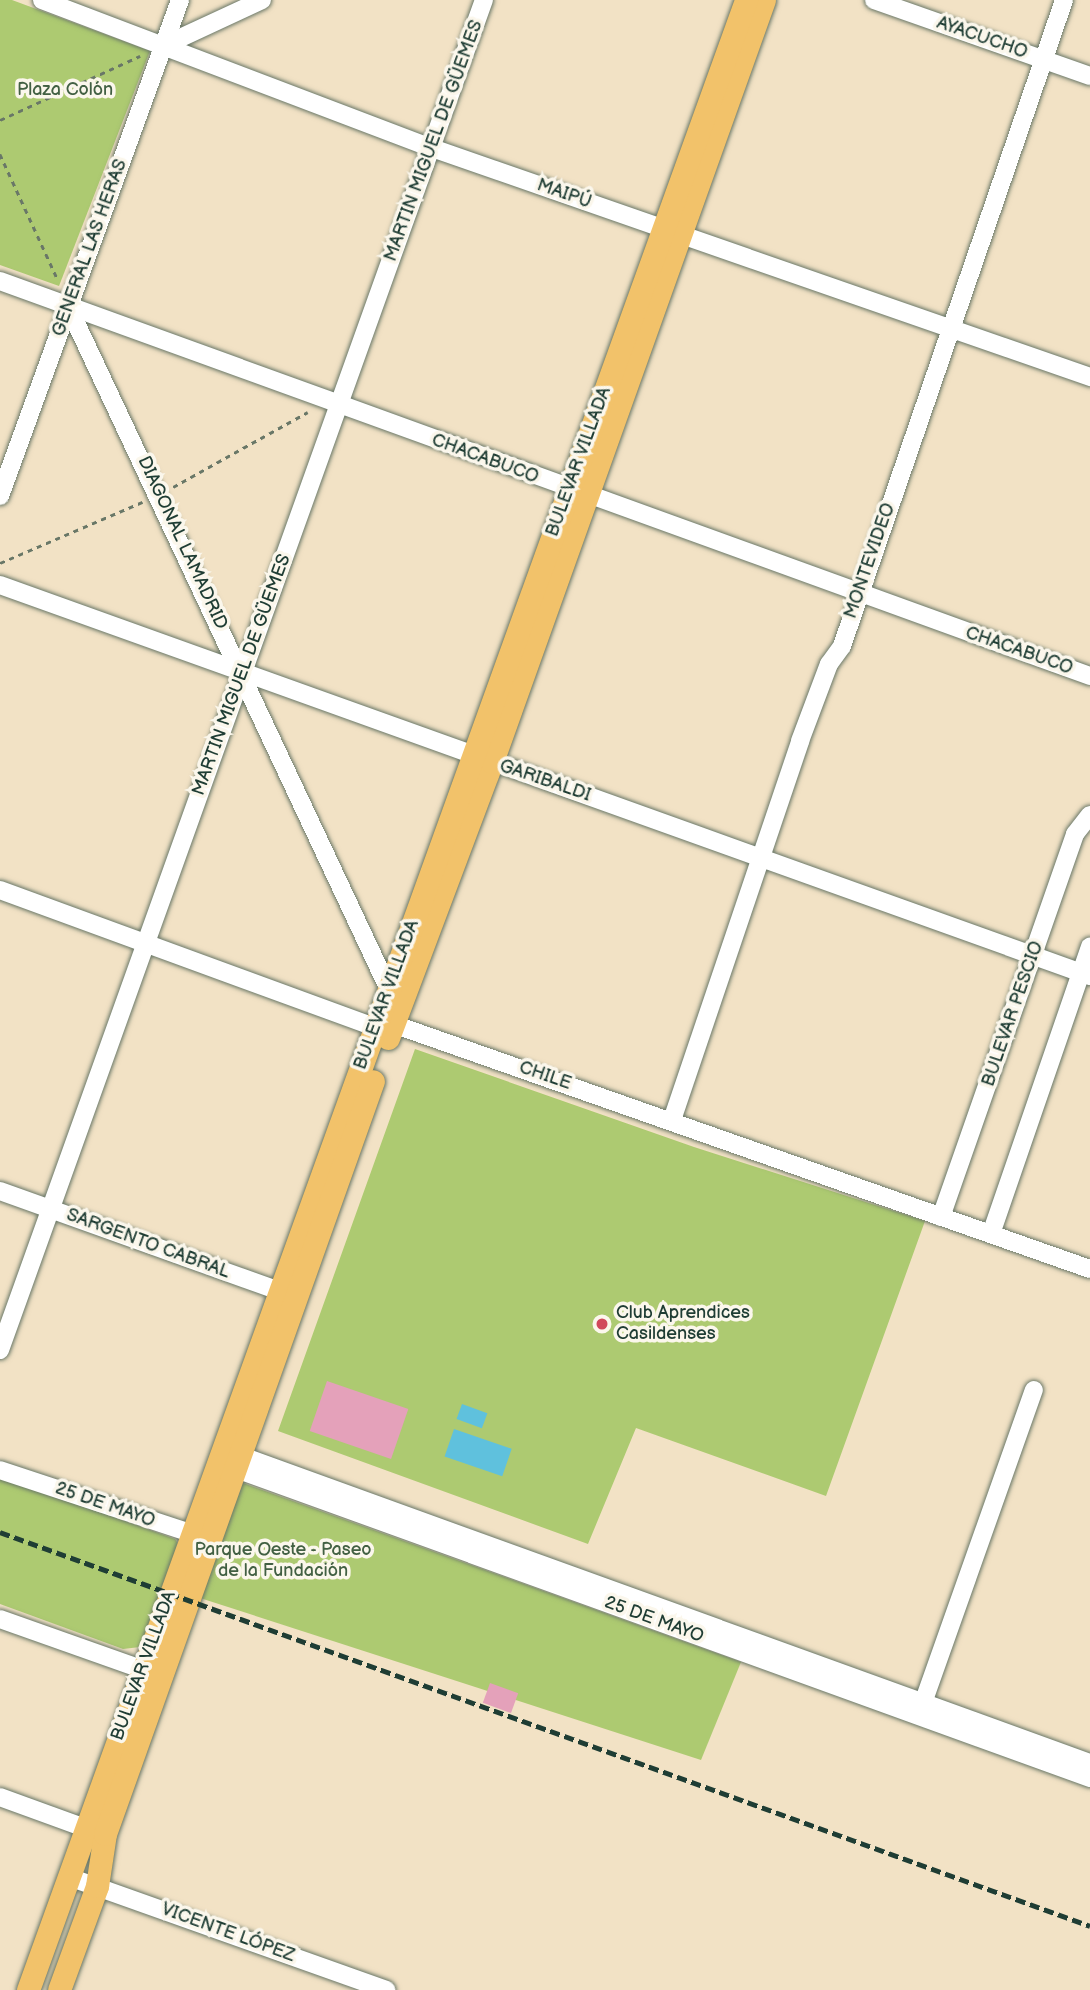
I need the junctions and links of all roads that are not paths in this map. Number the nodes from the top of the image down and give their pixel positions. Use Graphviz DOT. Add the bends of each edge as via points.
graph roads {
  1 [pos="42,0"];
  2 [pos="180,0"];
  3 [pos="262,0"];
  4 [pos="484,0"];
  5 [pos="746,0"];
  6 [pos="764,0"];
  7 [pos="874,0"];
  8 [pos="1064,0"];
  9 [pos="163,46"];
  10 [pos="1043,59"];
  11 [pos="1090,76"];
  12 [pos="432,148"];
  13 [pos="672,232"];
  14 [pos="0,281"];
  15 [pos="68,306"];
  16 [pos="950,327"];
  17 [pos="1090,377"];
  18 [pos="339,405"];
  19 [pos="577,493"];
  20 [pos="0,496"];
  21 [pos="0,585"];
  22 [pos="858,595"];
  23 [pos="243,672"];
  24 [pos="1090,676"];
  25 [pos="483,759"];
  26 [pos="1090,815"];
  27 [pos="763,858"];
  28 [pos="0,890"];
  29 [pos="146,942"];
  30 [pos="1090,947"];
  31 [pos="1034,954"];
  32 [pos="1086,974"];
  33 [pos="389,1012"];
  34 [pos="672,1120"];
  35 [pos="0,1191"];
  36 [pos="49,1209"];
  37 [pos="941,1217"];
  38 [pos="991,1234"];
  39 [pos="1090,1269"];
  40 [pos="288,1294"];
  41 [pos="0,1350"];
  42 [pos="1034,1390"];
  43 [pos="229,1459"];
  44 [pos="0,1470"];
  45 [pos="201,1537"];
  46 [pos="0,1619"];
  47 [pos="151,1673"];
  48 [pos="923,1703"];
  49 [pos="1090,1763"];
  50 [pos="1090,1778"];
  51 [pos="0,1797"];
  52 [pos="95,1831"];
  53 [pos="69,1877"];
  54 [pos="97,1886"];
  55 [pos="364,1986"];
  56 [pos="28,1990"];
  57 [pos="59,1990"];
  58 [pos="386,1990"];
  1 -- 9 [label="street, MAIPÚ"];
  2 -- 9 [label="street, GENERAL LAS HERAS"];
  3 -- 9 [label="street"];
  4 -- 12 [label="street, MARTIN MIGUEL DE GÜEMES"];
  5 -- 13 [label="main road, BULEVAR VILLADA"];
  6 -- 13 [label="main road, BULEVAR VILLADA"];
  7 -- 10 [label="street, AYACUCHO"];
  8 -- 10 [label="street, MONTEVIDEO"];
  9 -- 12 [label="street, MAIPÚ"];
  9 -- 15 [label="street, GENERAL LAS HERAS"];
  10 -- 11 [label="street, AYACUCHO"];
  10 -- 16 [label="street, MONTEVIDEO"];
  12 -- 13 [label="street, MAIPÚ"];
  12 -- 18 [label="street, MARTIN MIGUEL DE GÜEMES"];
  13 -- 16 [label="street, MAIPÚ"];
  13 -- 19 [label="main road, BULEVAR VILLADA"];
  14 -- 15 [label="street, CHACABUCO"];
  15 -- 18 [label="street, CHACABUCO"];
  15 -- 20 [label="street, GENERAL LAS HERAS"];
  15 -- 23 [label="street, DIAGONAL LAMADRID"];
  16 -- 17 [label="street, MAIPÚ"];
  16 -- 22 [label="street, MONTEVIDEO"];
  18 -- 19 [label="street, CHACABUCO"];
  18 -- 23 [label="street, MARTIN MIGUEL DE GÜEMES"];
  19 -- 22 [label="street, CHACABUCO"];
  19 -- 25 [label="main road, BULEVAR VILLADA"];
  21 -- 23 [label="street, GARIBALDI"];
  22 -- 24 [label="street, CHACABUCO"];
  22 -- 27 [label="street, MONTEVIDEO" via="842,646 829,664 800,741"];
  23 -- 25 [label="street, GARIBALDI"];
  23 -- 29 [label="street, MARTIN MIGUEL DE GÜEMES"];
  23 -- 33 [label="street, DIAGONAL LAMADRID"];
  25 -- 27 [label="street, GARIBALDI"];
  25 -- 33 [label="main road, BULEVAR VILLADA"];
  26 -- 31 [label="street, BULEVAR PESCIO" via="1076,834"];
  27 -- 31 [label="street, GARIBALDI"];
  27 -- 34 [label="street, MONTEVIDEO"];
  28 -- 29 [label="street, CHILE"];
  29 -- 33 [label="street, CHILE"];
  29 -- 36 [label="street, MARTIN MIGUEL DE GÜEMES"];
  30 -- 32 [label="street"];
  31 -- 32 [label="street, GARIBALDI"];
  31 -- 37 [label="street, BULEVAR PESCIO"];
  32 -- 38 [label="street"];
  33 -- 34 [label="street, CHILE"];
  33 -- 40 [label="main road, BULEVAR VILLADA"];
  34 -- 37 [label="street, CHILE"];
  35 -- 36 [label="street, SARGENTO CABRAL"];
  36 -- 40 [label="street, SARGENTO CABRAL"];
  36 -- 41 [label="street, MARTIN MIGUEL DE GÜEMES"];
  37 -- 38 [label="street, CHILE"];
  38 -- 39 [label="street, CHILE"];
  40 -- 43 [label="main road, BULEVAR VILLADA"];
  42 -- 48 [label="street"];
  43 -- 45 [label="main road, BULEVAR VILLADA"];
  43 -- 48 [label="street, 25 DE MAYO"];
  43 -- 50 [label="street, 25 DE MAYO"];
  44 -- 45 [label="street, 25 DE MAYO"];
  45 -- 47 [label="main road, BULEVAR VILLADA"];
  46 -- 47 [label="street"];
  47 -- 52 [label="main road, BULEVAR VILLADA"];
  48 -- 49 [label="street, 25 DE MAYO"];
  51 -- 52 [label="street"];
  52 -- 53 [label="main road, BULEVAR VILLADA"];
  52 -- 54 [label="main road, BULEVAR VILLADA"];
  53 -- 54 [label="street, VICENTE LÓPEZ"];
  53 -- 56 [label="main road, BULEVAR VILLADA"];
  54 -- 55 [label="street, VICENTE LÓPEZ"];
  54 -- 57 [label="main road, BULEVAR VILLADA"];
  55 -- 58 [label="street, VICENTE LÓPEZ"];
}
